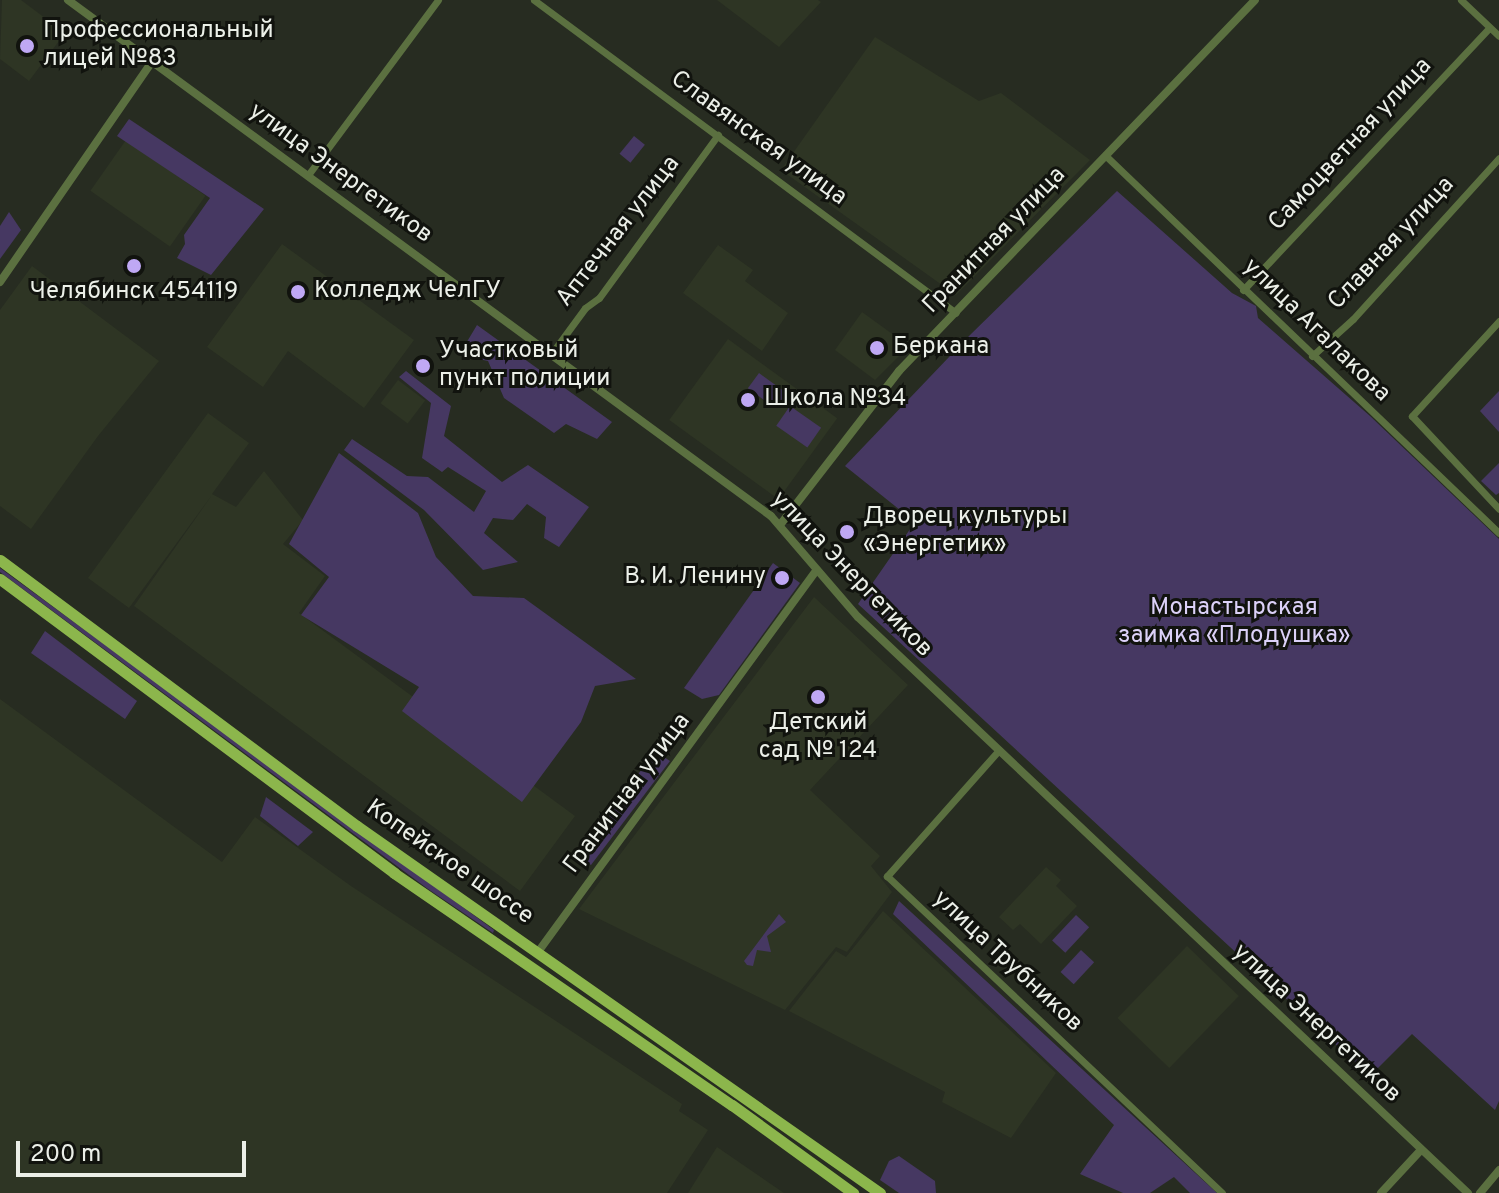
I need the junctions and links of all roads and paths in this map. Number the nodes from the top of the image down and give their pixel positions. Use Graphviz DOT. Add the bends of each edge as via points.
graph roads {
  1 [pos="68,0"];
  2 [pos="438,0"];
  3 [pos="534,0"];
  4 [pos="1255,0"];
  5 [pos="1461,0"];
  6 [pos="1489,28"];
  7 [pos="1499,36"];
  8 [pos="152,62"];
  9 [pos="718,135"];
  10 [pos="1107,157"];
  11 [pos="1499,158"];
  12 [pos="308,175"];
  13 [pos="0,282"];
  14 [pos="1243,290"];
  15 [pos="956,313"];
  16 [pos="1499,321"];
  17 [pos="552,353"];
  18 [pos="1312,356"];
  19 [pos="1499,509"];
  20 [pos="780,525"];
  21 [pos="1499,533"];
  22 [pos="0,560"];
  23 [pos="817,570"];
  24 [pos="0,579"];
  25 [pos="999,750"];
  26 [pos="538,952"];
  27 [pos="528,965"];
  28 [pos="1421,1150"];
  29 [pos="1499,1170"];
  30 [pos="853,1193"];
  31 [pos="880,1193"];
  32 [pos="1222,1193"];
  33 [pos="1381,1193"];
  34 [pos="1468,1193"];
  35 [pos="1480,1193"];
  1 -- 8 [label="street, улица Энергетиков"];
  2 -- 12 [label="street"];
  3 -- 9 [label="street, Славянская улица"];
  4 -- 10 [label="street, Гранитная улица"];
  5 -- 6 [label="street"];
  6 -- 7 [label="street"];
  6 -- 14 [label="street, Самоцветная улица"];
  8 -- 12 [label="street, улица Энергетиков"];
  8 -- 13 [label="street"];
  9 -- 15 [label="street, Славянская улица"];
  9 -- 17 [label="street, Аптечная улица" via="599,298 585,308"];
  10 -- 14 [label="street, улица Агалакова"];
  10 -- 15 [label="street, Гранитная улица"];
  11 -- 18 [label="street, Славная улица" via="1353,319"];
  12 -- 17 [label="street, улица Энергетиков"];
  14 -- 18 [label="street, улица Агалакова"];
  15 -- 20 [label="street, Гранитная улица" via="899,371"];
  16 -- 19 [label="street" via="1412,416"];
  17 -- 20 [label="street, улица Энергетиков"];
  18 -- 21 [label="street, улица Агалакова"];
  20 -- 23 [label="street, улица Энергетиков"];
  22 -- 26 [label="main road, Копейское шоссе" via="357,826"];
  23 -- 25 [label="street, улица Энергетиков" via="858,617"];
  23 -- 26 [label="street, Гранитная улица"];
  24 -- 27 [label="main road, Копейское шоссе" via="394,873"];
  25 -- 28 [label="street, улица Энергетиков"];
  25 -- 32 [label="street, улица Трубников" via="887,876"];
  26 -- 27 [label="main road, Гранитная улица"];
  26 -- 31 [label="main road, Копейское шоссе"];
  27 -- 30 [label="main road, Копейское шоссе"];
  28 -- 33 [label="street"];
  28 -- 34 [label="street, улица Энергетиков"];
  29 -- 35 [label="street"];
}
